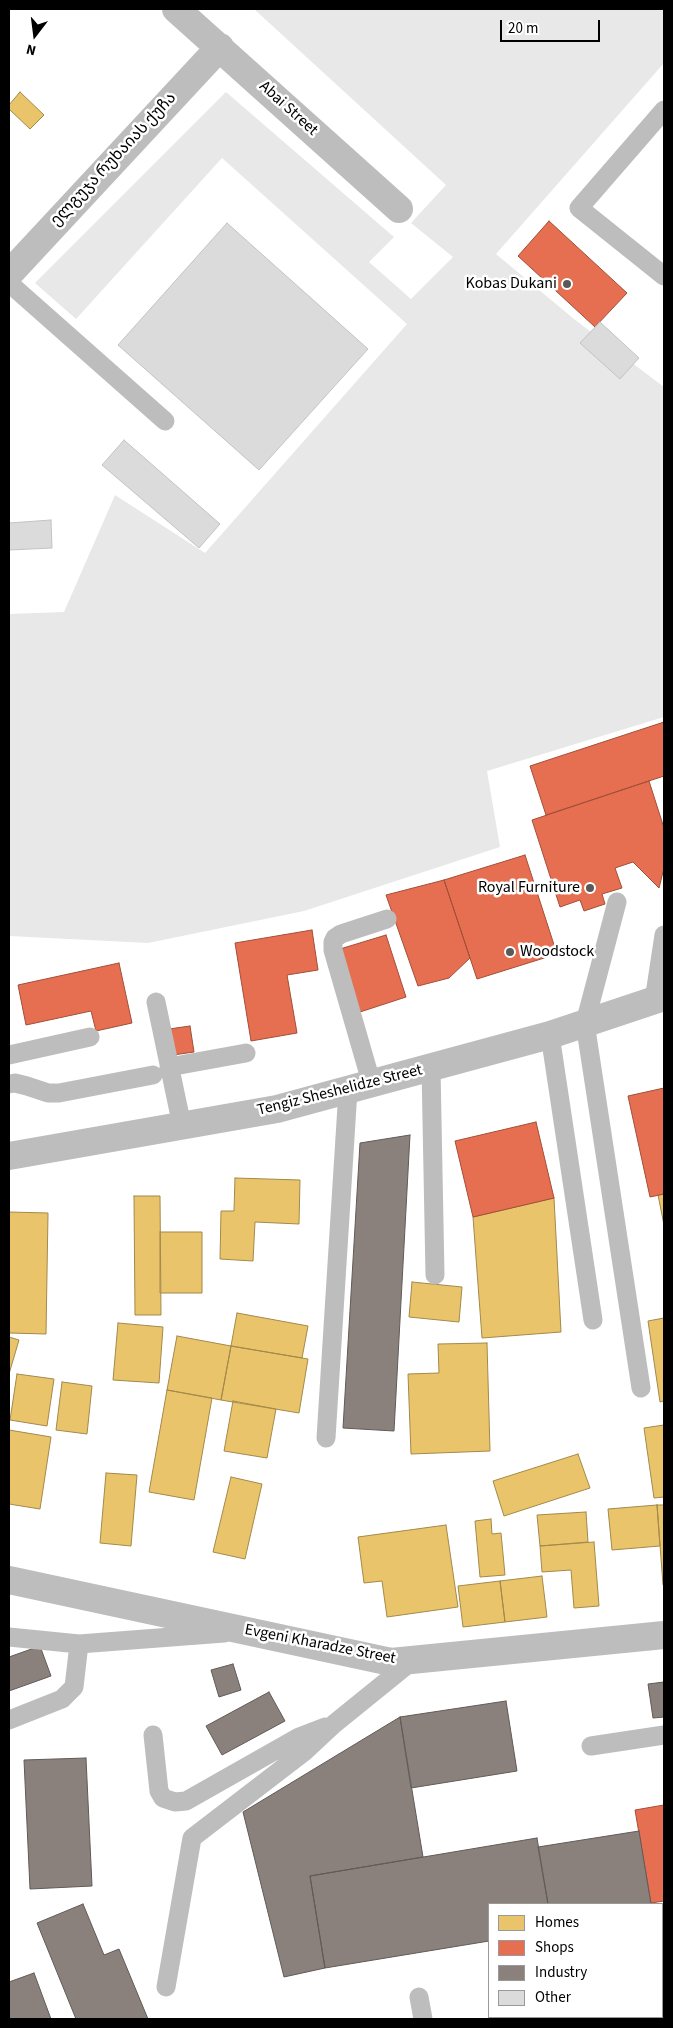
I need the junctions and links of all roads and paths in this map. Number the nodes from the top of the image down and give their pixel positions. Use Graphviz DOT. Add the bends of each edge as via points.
graph roads {
  1 [pos="176,9"];
  2 [pos="220,47"];
  3 [pos="664,110"];
  4 [pos="399,209"];
  5 [pos="9,274"];
  6 [pos="664,276"];
  7 [pos="9,283"];
  8 [pos="165,421"];
  9 [pos="617,902"];
  10 [pos="387,920"];
  11 [pos="664,935"];
  12 [pos="659,999"];
  13 [pos="156,1002"];
  14 [pos="585,1023"];
  15 [pos="550,1035"];
  16 [pos="90,1037"];
  17 [pos="246,1052"];
  18 [pos="9,1055"];
  19 [pos="431,1068"];
  20 [pos="161,1071"];
  21 [pos="9,1084"];
  22 [pos="360,1087"];
  23 [pos="182,1126"];
  24 [pos="9,1156"];
  25 [pos="435,1276"];
  26 [pos="593,1320"];
  27 [pos="641,1388"];
  28 [pos="326,1438"];
  29 [pos="9,1580"];
  30 [pos="246,1632"];
  31 [pos="664,1634"];
  32 [pos="9,1637"];
  33 [pos="79,1644"];
  34 [pos="413,1660"];
  35 [pos="9,1720"];
  36 [pos="334,1724"];
  37 [pos="153,1735"];
  38 [pos="664,1735"];
  39 [pos="591,1746"];
  40 [pos="166,1986"];
  41 [pos="419,1997"];
  42 [pos="423,2019"];
  1 -- 2 [label="street, Abai Street"];
  2 -- 4 [label="street, Abai Street"];
  2 -- 5 [label="street, ელგუჯა რუხაიას ქუჩა"];
  3 -- 6 [label="lane" via="579,208"];
  7 -- 8 [label="lane"];
  9 -- 14 [label="lane"];
  10 -- 22 [label="lane" via="341,934 333,942"];
  11 -- 12 [label="lane"];
  12 -- 14 [label="street, Tengiz Sheshelidze Street"];
  13 -- 20 [label="lane"];
  14 -- 15 [label="street, Tengiz Sheshelidze Street"];
  14 -- 27 [label="lane"];
  15 -- 19 [label="street, Tengiz Sheshelidze Street"];
  15 -- 26 [label="lane"];
  16 -- 18 [label="lane"];
  17 -- 20 [label="lane"];
  19 -- 22 [label="street, Tengiz Sheshelidze Street"];
  19 -- 25 [label="lane"];
  20 -- 21 [label="lane" via="59,1093"];
  20 -- 23 [label="lane"];
  22 -- 23 [label="street, Tengiz Sheshelidze Street" via="277,1110"];
  22 -- 28 [label="lane"];
  23 -- 24 [label="street, Tengiz Sheshelidze Street"];
  29 -- 30 [label="street, Evgeni Kharadze Street"];
  30 -- 33 [label="lane"];
  30 -- 34 [label="street, Evgeni Kharadze Street" via="390,1662"];
  31 -- 34 [label="street, Evgeni Kharadze Street"];
  32 -- 33 [label="lane"];
  33 -- 35 [label="lane" via="74,1686 62,1699"];
  34 -- 36 [label="lane"];
  36 -- 37 [label="lane" via="299,1737 186,1801 175,1802 163,1798 159,1791"];
  36 -- 40 [label="lane" via="304,1752 192,1838"];
  38 -- 39 [label="lane"];
  41 -- 42 [label="lane"];
}
